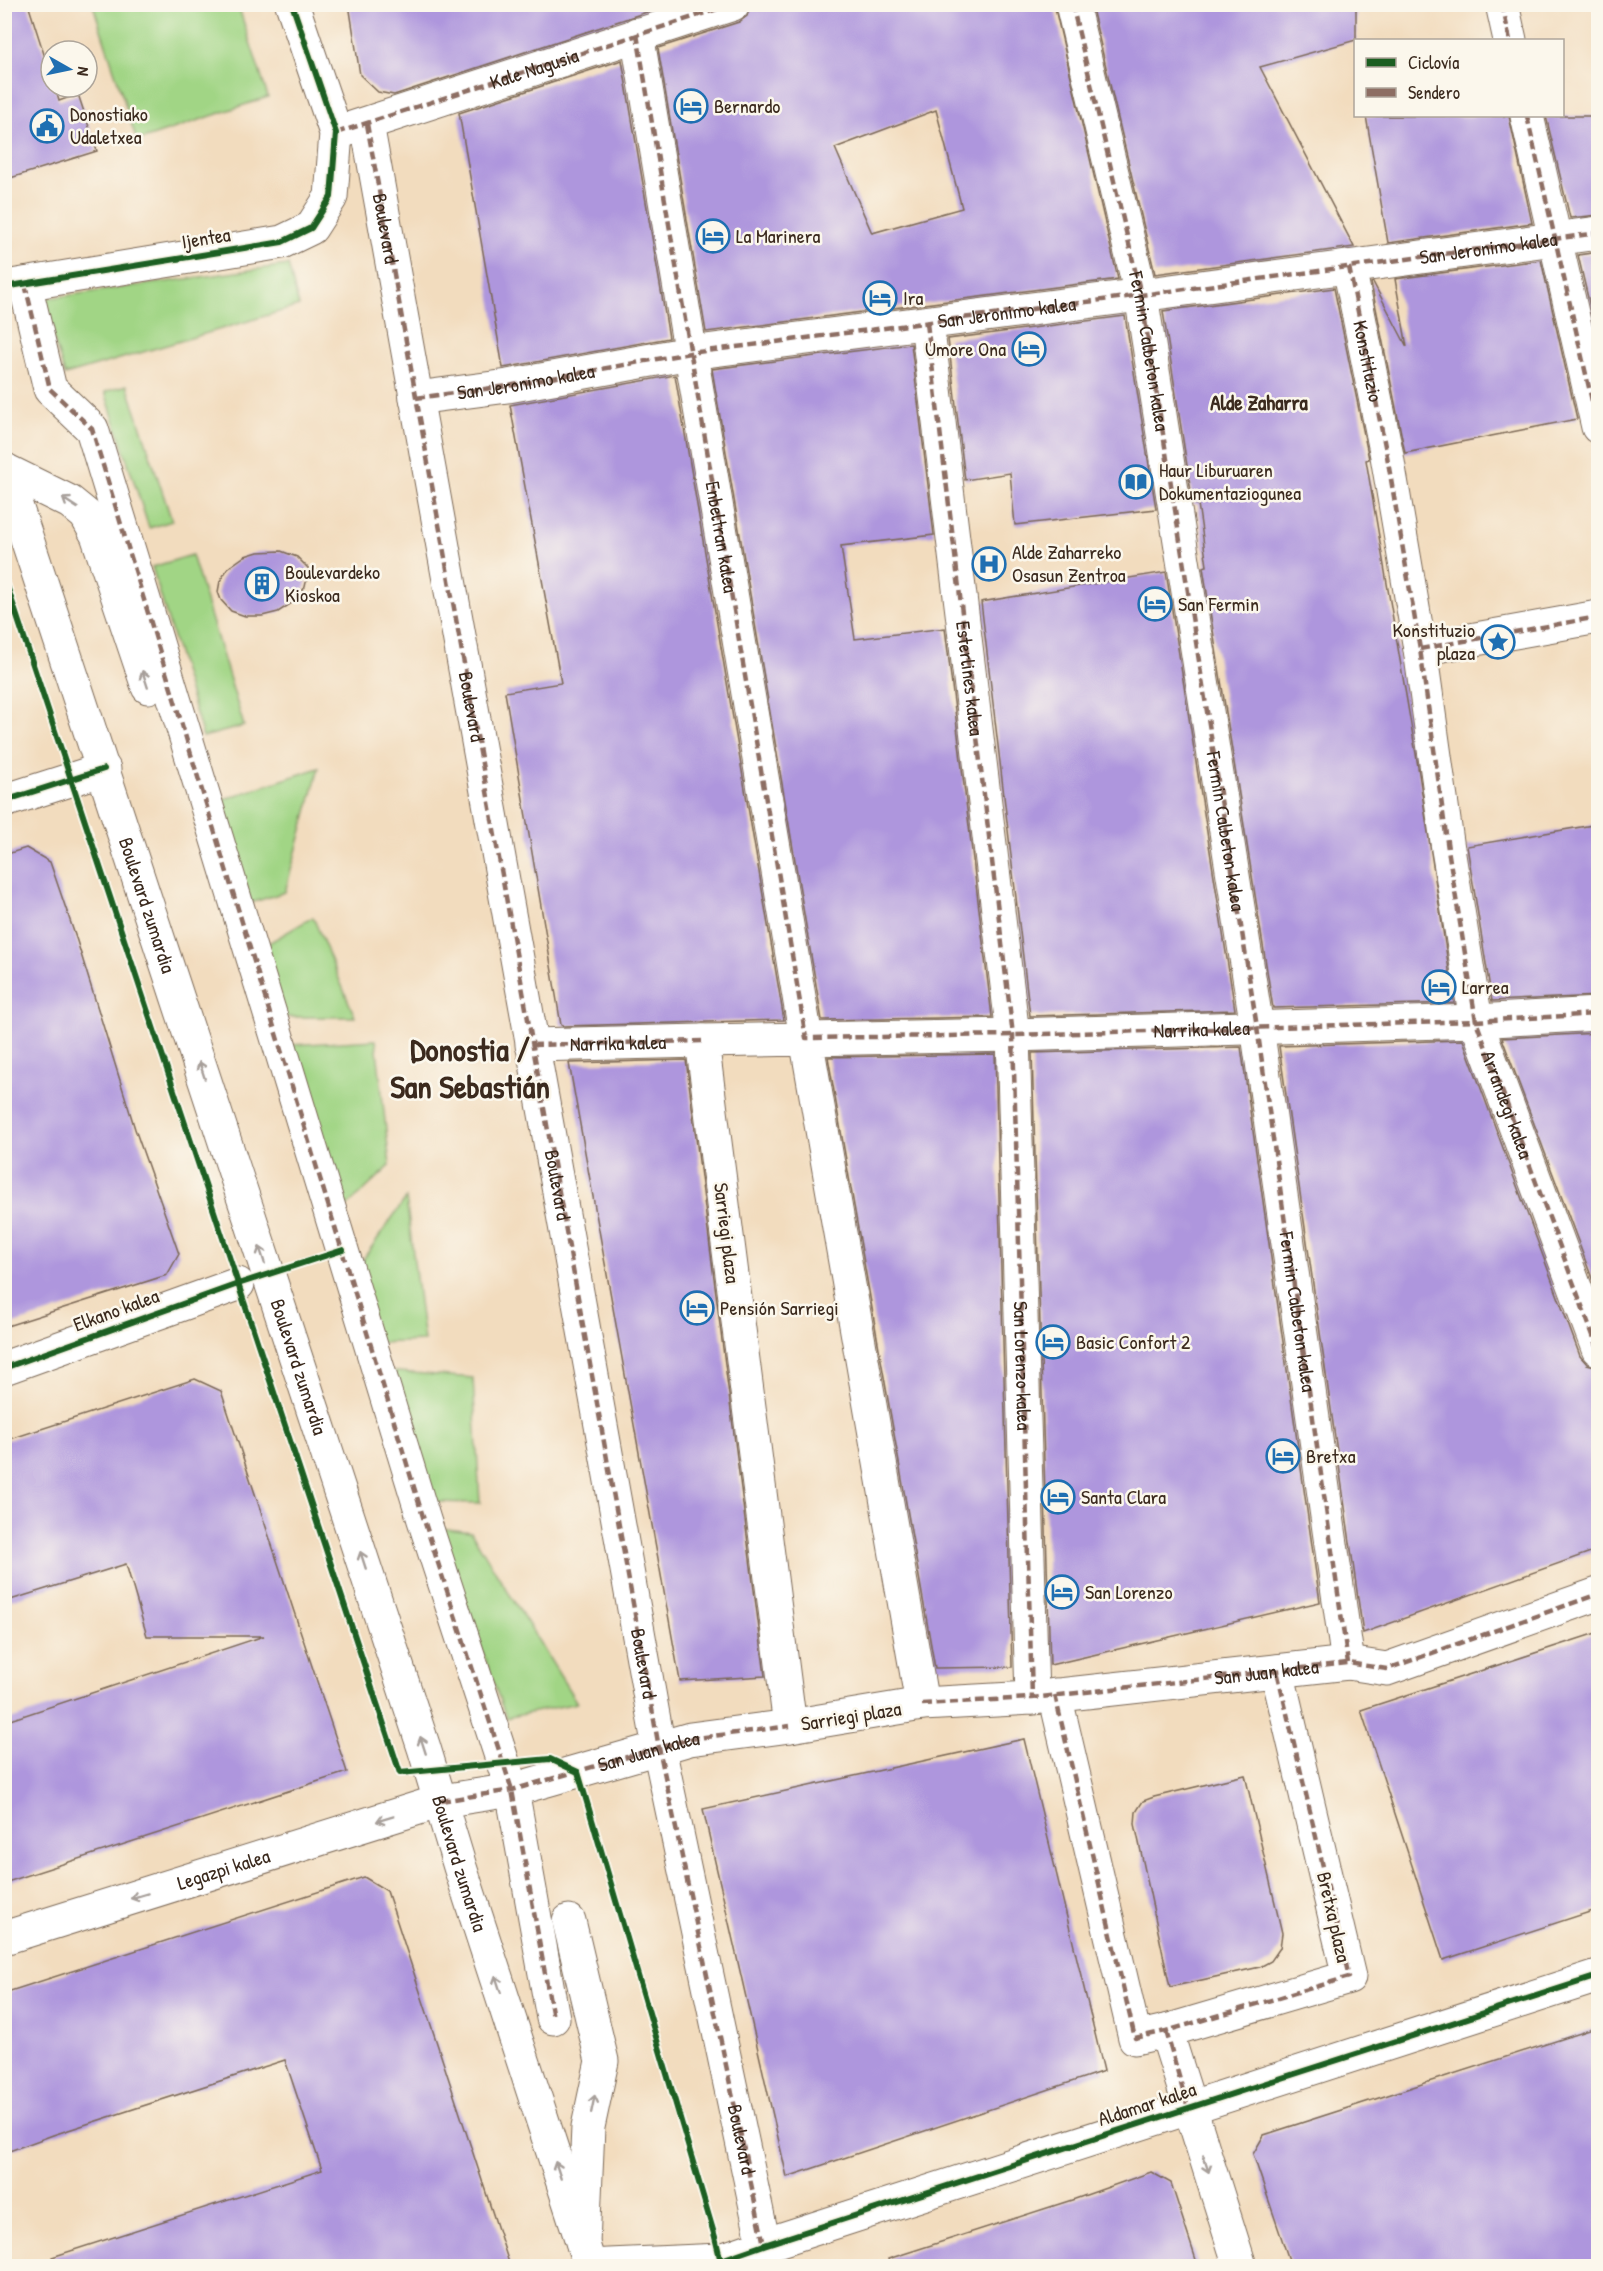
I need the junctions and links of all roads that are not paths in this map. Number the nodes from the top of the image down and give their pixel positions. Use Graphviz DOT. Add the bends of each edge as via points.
graph roads {
  1 [pos="292,4"];
  2 [pos="1072,4"];
  3 [pos="1502,4"];
  4 [pos="730,5"];
  5 [pos="638,34"];
  6 [pos="1510,39"];
  7 [pos="1527,117"];
  8 [pos="367,124"];
  9 [pos="336,134"];
  10 [pos="1599,233"];
  11 [pos="1555,238"];
  12 [pos="1349,267"];
  13 [pos="15,286"];
  14 [pos="1141,296"];
  15 [pos="927,323"];
  16 [pos="690,352"];
  17 [pos="416,398"];
  18 [pos="1598,421"];
  19 [pos="5,470"];
  20 [pos="1599,617"];
  21 [pos="1420,649"];
  22 [pos="104,769"];
  23 [pos="177,774"];
  24 [pos="4,801"];
  25 [pos="1599,1014"];
  26 [pos="1476,1021"];
  27 [pos="1257,1027"];
  28 [pos="1013,1035"];
  29 [pos="806,1038"];
  30 [pos="702,1041"];
  31 [pos="532,1045"];
  32 [pos="238,1284"];
  33 [pos="1599,1349"];
  34 [pos="4,1368"];
  35 [pos="1599,1594"];
  36 [pos="1348,1663"];
  37 [pos="1277,1671"];
  38 [pos="1044,1697"];
  39 [pos="922,1704"];
  40 [pos="790,1725"];
  41 [pos="659,1748"];
  42 [pos="512,1790"];
  43 [pos="441,1801"];
  44 [pos="569,1921"];
  45 [pos="4,1938"];
  46 [pos="1599,1976"];
  47 [pos="553,2018"];
  48 [pos="1166,2031"];
  49 [pos="1188,2108"];
  50 [pos="764,2245"];
  51 [pos="588,2262"];
  52 [pos="714,2263"];
  53 [pos="1240,2266"];
  1 -- 9 [label="street"];
  2 -- 14 [label="street, Fermin Calbeton kalea"];
  3 -- 6 [label="street"];
  4 -- 5 [label="street, Kale Nagusia"];
  5 -- 8 [label="street, Kale Nagusia"];
  5 -- 16 [label="street, Enbeltran kalea"];
  7 -- 11 [label="street"];
  8 -- 9 [label="street, Kale Nagusia"];
  8 -- 17 [label="street, Boulevard"];
  9 -- 13 [label="street, Ijentea" via="331,197 311,228 282,242"];
  10 -- 11 [label="street, San Jeronimo kalea"];
  11 -- 12 [label="street, San Jeronimo kalea"];
  11 -- 18 [label="street"];
  12 -- 14 [label="street, San Jeronimo kalea"];
  12 -- 21 [label="street, Konstituzio"];
  13 -- 42 [label="street" via="50,389 92,429 424,1520"];
  14 -- 15 [label="street, San Jeronimo kalea"];
  14 -- 27 [label="street, Fermin Calbeton kalea"];
  15 -- 16 [label="street, San Jeronimo kalea"];
  15 -- 28 [label="street, Esterlines kalea"];
  16 -- 17 [label="street, San Jeronimo kalea" via="508,386"];
  16 -- 29 [label="street, Enbeltran kalea"];
  17 -- 31 [label="street, Boulevard"];
  19 -- 22 [label="street, Boulevard zumardia"];
  23 -- 19 [label="street, one-way" via="97,535 86,515 69,502"];
  20 -- 21 [label="street"];
  21 -- 26 [label="street, Arrandegi kalea"];
  22 -- 24 [label="street"];
  43 -- 22 [label="street, Boulevard zumardia, one-way"];
  25 -- 26 [label="street, Narrika kalea"];
  26 -- 27 [label="street, Narrika kalea"];
  26 -- 33 [label="street, Arrandegi kalea"];
  27 -- 28 [label="street, Narrika kalea"];
  27 -- 36 [label="street, Fermin Calbeton kalea"];
  28 -- 29 [label="street, Narrika kalea"];
  28 -- 38 [label="street, San Lorenzo kalea"];
  29 -- 30 [label="street"];
  29 -- 39 [label="street, Sarriegi plaza"];
  30 -- 31 [label="street, Narrika kalea"];
  30 -- 40 [label="street, Sarriegi plaza"];
  31 -- 41 [label="street, Boulevard"];
  32 -- 34 [label="street, Elkano kalea"];
  35 -- 36 [label="street, San Juan kalea" via="1387,1669"];
  36 -- 37 [label="street, San Juan kalea"];
  37 -- 38 [label="street, San Juan kalea"];
  37 -- 48 [label="street, Bretxa plaza" via="1348,1977"];
  38 -- 39 [label="street, San Juan kalea"];
  38 -- 48 [label="street, Bretxa plaza" via="1135,2038"];
  39 -- 40 [label="street, Sarriegi plaza"];
  40 -- 41 [label="street, San Juan kalea"];
  41 -- 42 [label="street, San Juan kalea"];
  41 -- 50 [label="street, Boulevard"];
  42 -- 43 [label="street, San Juan kalea"];
  42 -- 47 [label="street"];
  43 -- 45 [label="street, Legazpi kalea, one-way"];
  51 -- 43 [label="street, Boulevard zumardia, one-way"];
  51 -- 44 [label="street, one-way" via="588,2127 602,2061"];
  46 -- 49 [label="street, Aldamar kalea"];
  48 -- 49 [label="street"];
  49 -- 50 [label="street, Aldamar kalea"];
  49 -- 53 [label="street, one-way"];
  50 -- 52 [label="street, Aldamar kalea"];
  51 -- 52 [label="street, Aldamar kalea"];
}
